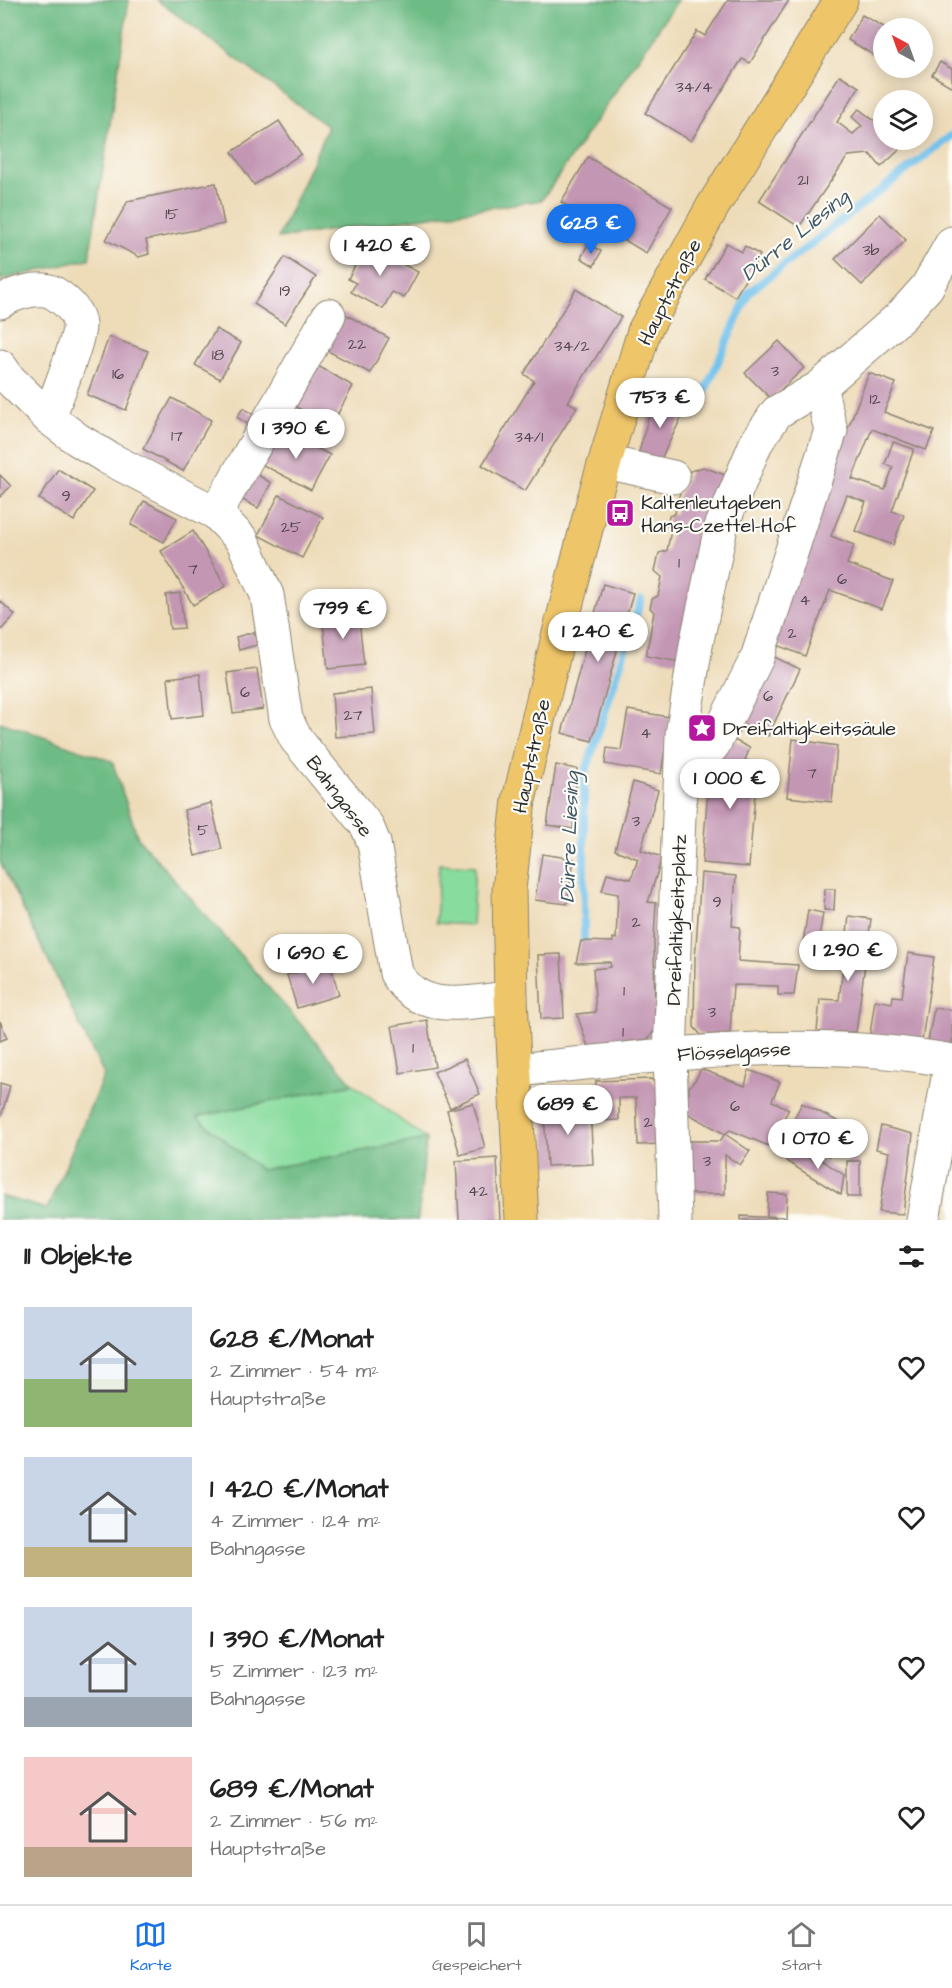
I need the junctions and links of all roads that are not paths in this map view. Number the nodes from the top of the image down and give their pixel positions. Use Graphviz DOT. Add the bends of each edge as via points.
graph roads {
  1 [pos="842,0"];
  2 [pos="952,243"];
  3 [pos="0,302"];
  4 [pos="329,315"];
  5 [pos="0,366"];
  6 [pos="820,387"];
  7 [pos="48,418"];
  8 [pos="606,462"];
  9 [pos="673,477"];
  10 [pos="216,513"];
  11 [pos="681,786"];
  12 [pos="511,998"];
  13 [pos="670,1055"];
  14 [pos="952,1061"];
  15 [pos="516,1070"];
  16 [pos="522,1220"];
  17 [pos="675,1220"];
  18 [pos="923,1220"];
  1 -- 8 [label="main road, Hauptstraße" via="713,206 644,331"];
  2 -- 6 [label="street, Dreifaltigkeitsplatz" via="927,287 901,316"];
  3 -- 7 [label="street" via="18,293 50,291 75,311 80,325"];
  4 -- 10 [label="street"];
  5 -- 7 [label="street, Bahngasse"];
  6 -- 11 [label="street" via="831,430 757,658 714,744"];
  6 -- 11 [label="street, Dreifaltigkeitsplatz" via="777,412 756,442 721,527 682,735"];
  7 -- 10 [label="street, Bahngasse" via="108,458"];
  8 -- 9 [label="street"];
  8 -- 12 [label="main road, Hauptstraße" via="519,800 509,890"];
  10 -- 12 [label="street, Bahngasse" via="242,540 267,595 286,718 296,739 367,826 374,843 396,973 413,993 437,1004"];
  11 -- 13 [label="street, Dreifaltigkeitsplatz"];
  12 -- 15 [label="main road, Hauptstraße"];
  13 -- 14 [label="street, Flösselgasse" via="810,1047"];
  13 -- 15 [label="street, Flösselgasse"];
  13 -- 17 [label="street, Dreifaltigkeitsplatz"];
  14 -- 18 [label="street"];
  15 -- 16 [label="main road, Hauptstraße"];
}
